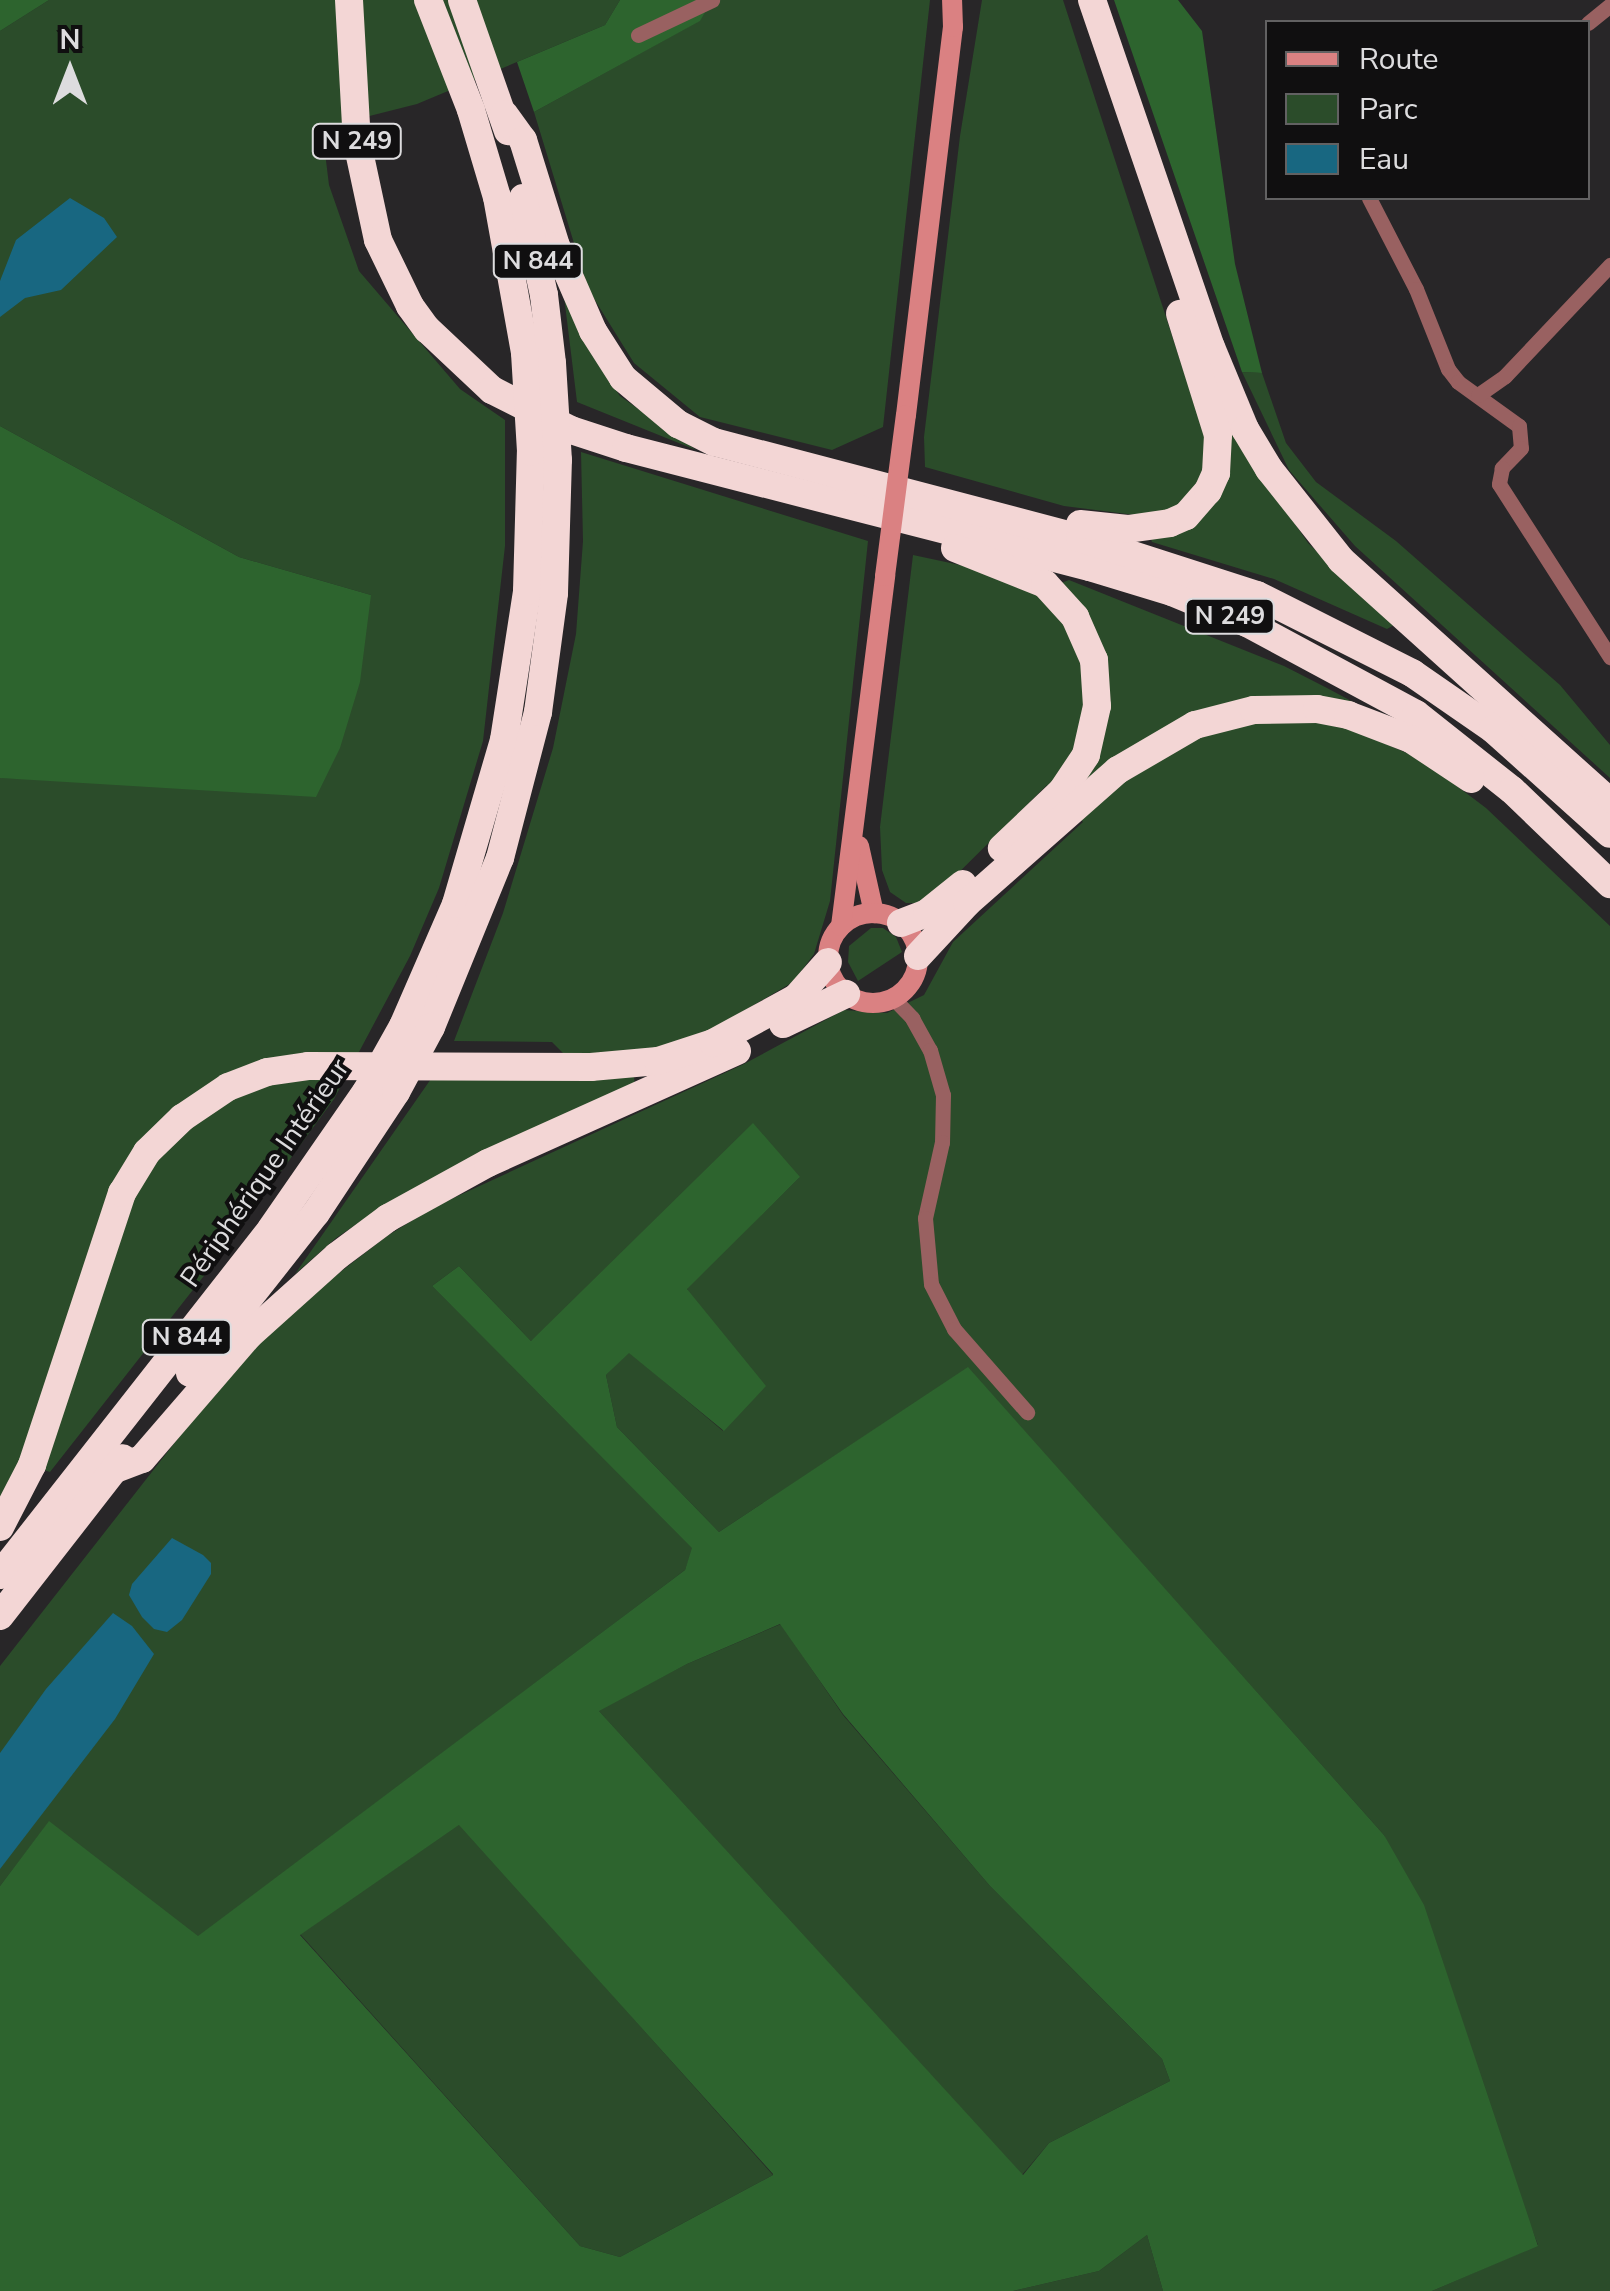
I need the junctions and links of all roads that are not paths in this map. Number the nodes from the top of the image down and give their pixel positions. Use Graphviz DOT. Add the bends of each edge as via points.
graph roads {
  1 [pos="349,0"];
  2 [pos="428,0"];
  3 [pos="462,0"];
  4 [pos="712,0"];
  5 [pos="952,0"];
  6 [pos="963,0"];
  7 [pos="1073,0"];
  8 [pos="1092,0"];
  9 [pos="1610,5"];
  10 [pos="1590,21"];
  11 [pos="953,28"];
  12 [pos="638,35"];
  13 [pos="510,161"];
  14 [pos="1370,200"];
  15 [pos="1610,265"];
  16 [pos="1478,395"];
  17 [pos="545,456"];
  18 [pos="871,484"];
  19 [pos="842,504"];
  20 [pos="1610,657"];
  21 [pos="1610,802"];
  22 [pos="856,830"];
  23 [pos="1610,834"];
  24 [pos="1562,840"];
  25 [pos="1610,884"];
  26 [pos="874,913"];
  27 [pos="902,923"];
  28 [pos="841,926"];
  29 [pos="918,956"];
  30 [pos="828,962"];
  31 [pos="846,994"];
  32 [pos="893,998"];
  33 [pos="1026,1412"];
  34 [pos="114,1470"];
  35 [pos="0,1527"];
  36 [pos="0,1574"];
  37 [pos="0,1616"];
  1 -- 19 [label="highway, N 249" via="359,159 374,225 427,329 460,363 535,415 626,448"];
  2 -- 13 [label="highway, Périphérique Intérieur / N 844"];
  3 -- 13 [label="highway, N 844" via="504,114"];
  4 -- 12 [label="street"];
  5 -- 11 [label="main road"];
  6 -- 11 [label="main road"];
  7 -- 18 [label="highway" via="1214,416 1216,473 1186,516 1128,529"];
  8 -- 21 [label="highway" via="1212,348 1269,470 1340,560"];
  9 -- 10 [label="street"];
  11 -- 22 [label="main road, bridge"];
  13 -- 17 [label="highway, Périphérique Intérieur / N 844, bridge" via="512,266"];
  13 -- 17 [label="highway, N 844, bridge" via="544,295 552,364"];
  13 -- 18 [label="highway, N 249" via="603,349 643,398 698,436"];
  14 -- 16 [label="street" via="1448,369"];
  15 -- 16 [label="street" via="1505,376"];
  16 -- 20 [label="street" via="1519,426 1522,448 1502,468 1499,484"];
  17 -- 34 [label="highway, N 844, bridge" via="554,593 535,726 489,890 431,1027 316,1213"];
  17 -- 36 [label="highway, Périphérique Intérieur / N 844, bridge" via="504,740 456,904 403,1026 272,1228"];
  18 -- 23 [label="highway, N 249" via="1257,594 1412,673 1493,729"];
  19 -- 24 [label="highway, N 249" via="1090,567 1247,623 1416,714 1512,790"];
  19 -- 27 [label="highway" via="1027,574 1075,617 1094,660 1094,732 1076,775 942,903"];
  22 -- 26 [label="main road"];
  22 -- 28 [label="main road"];
  24 -- 25 [label="highway, N 249"];
  24 -- 29 [label="highway" via="1532,831 1435,753 1377,723 1317,710 1254,710 1174,734 1118,770 967,903"];
  26 -- 27 [label="main road"];
  26 -- 28 [label="main road"];
  27 -- 29 [label="main road"];
  28 -- 30 [label="main road"];
  29 -- 32 [label="main road" via="912,980"];
  30 -- 31 [label="main road"];
  30 -- 35 [label="highway" via="796,998 713,1044 658,1061 591,1067 308,1066 228,1087 182,1118 147,1152 122,1193 32,1465"];
  31 -- 32 [label="main road" via="869,1003"];
  31 -- 34 [label="highway" via="728,1056 488,1163 388,1218 249,1335 142,1459"];
  32 -- 33 [label="street" via="930,1050 943,1095 942,1142 925,1222 932,1284 954,1329"];
  34 -- 37 [label="highway, N 844"];
}
